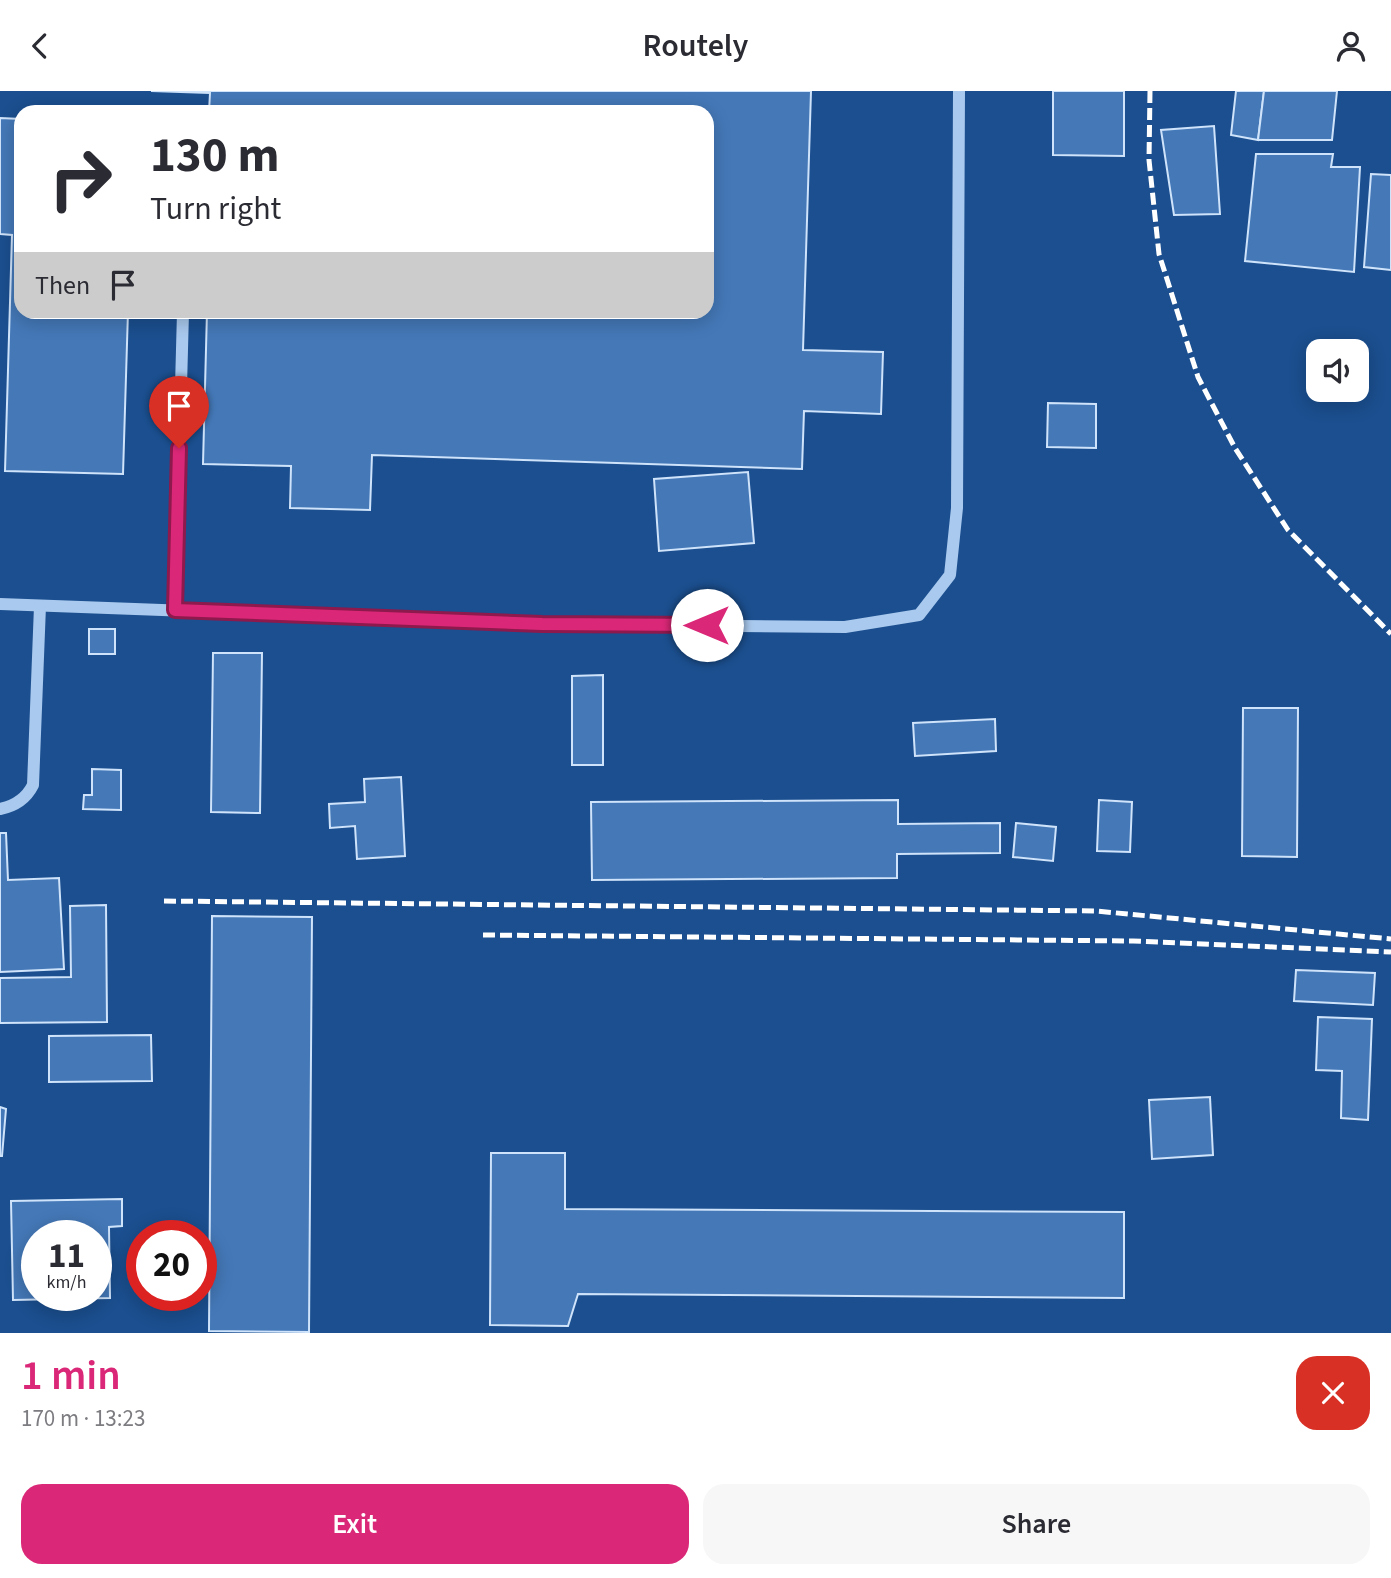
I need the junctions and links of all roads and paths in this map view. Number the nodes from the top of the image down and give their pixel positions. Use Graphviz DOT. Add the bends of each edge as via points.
graph roads {
  1 [pos="959,91"];
  2 [pos="183,319"];
  3 [pos="0,604"];
  4 [pos="40,605"];
  5 [pos="175,610"];
  6 [pos="0,809"];
  1 -- 5 [label="lane" via="957,508 950,575 919,615 831,627 542,624"];
  2 -- 5 [label="lane"];
  3 -- 4 [label="lane"];
  4 -- 5 [label="lane"];
  4 -- 6 [label="lane" via="33,785 15,805"];
}
